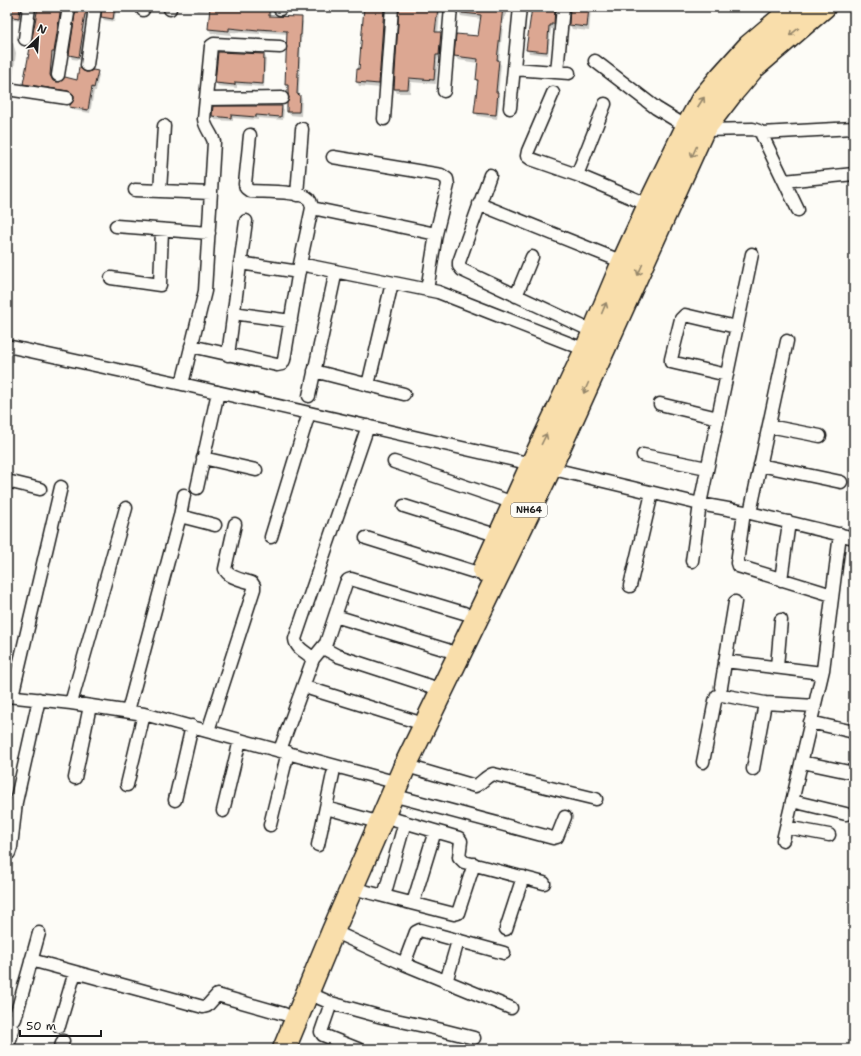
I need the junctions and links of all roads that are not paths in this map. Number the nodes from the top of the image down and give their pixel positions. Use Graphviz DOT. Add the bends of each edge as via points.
graph roads {
  1 [pos="29,7"];
  2 [pos="69,7"];
  3 [pos="95,7"];
  4 [pos="392,7"];
  5 [pos="451,7"];
  6 [pos="520,7"];
  7 [pos="563,7"];
  8 [pos="795,7"];
  9 [pos="824,7"];
  10 [pos="25,39"];
  11 [pos="280,47"];
  12 [pos="595,61"];
  13 [pos="87,65"];
  14 [pos="514,69"];
  15 [pos="58,75"];
  16 [pos="7,89"];
  17 [pos="444,91"];
  18 [pos="553,93"];
  19 [pos="67,98"];
  20 [pos="282,98"];
  21 [pos="206,100"];
  22 [pos="605,104"];
  23 [pos="510,108"];
  24 [pos="384,119"];
  25 [pos="164,126"];
  26 [pos="854,128"];
  27 [pos="302,129"];
  28 [pos="695,129"];
  29 [pos="761,133"];
  30 [pos="250,135"];
  31 [pos="333,157"];
  32 [pos="854,174"];
  33 [pos="577,175"];
  34 [pos="490,176"];
  35 [pos="784,181"];
  36 [pos="135,190"];
  37 [pos="160,191"];
  38 [pos="211,193"];
  39 [pos="297,195"];
  40 [pos="479,204"];
  41 [pos="650,205"];
  42 [pos="312,208"];
  43 [pos="798,210"];
  44 [pos="246,221"];
  45 [pos="116,226"];
  46 [pos="162,230"];
  47 [pos="209,233"];
  48 [pos="436,234"];
  49 [pos="752,254"];
  50 [pos="532,257"];
  51 [pos="240,262"];
  52 [pos="623,262"];
  53 [pos="299,268"];
  54 [pos="336,271"];
  55 [pos="111,278"];
  56 [pos="392,283"];
  57 [pos="427,290"];
  58 [pos="516,296"];
  59 [pos="233,313"];
  60 [pos="291,321"];
  61 [pos="736,327"];
  62 [pos="590,341"];
  63 [pos="788,341"];
  64 [pos="7,346"];
  65 [pos="191,346"];
  66 [pos="228,355"];
  67 [pos="314,371"];
  68 [pos="726,375"];
  69 [pos="182,384"];
  70 [pos="368,385"];
  71 [pos="218,392"];
  72 [pos="404,394"];
  73 [pos="309,396"];
  74 [pos="660,404"];
  75 [pos="309,413"];
  76 [pos="718,418"];
  77 [pos="368,426"];
  78 [pos="769,426"];
  79 [pos="820,436"];
  80 [pos="643,455"];
  81 [pos="203,458"];
  82 [pos="394,462"];
  83 [pos="760,465"];
  84 [pos="541,466"];
  85 [pos="707,468"];
  86 [pos="256,470"];
  87 [pos="7,481"];
  88 [pos="841,482"];
  89 [pos="62,487"];
  90 [pos="196,488"];
  91 [pos="40,489"];
  92 [pos="652,492"];
  93 [pos="184,495"];
  94 [pos="514,503"];
  95 [pos="700,504"];
  96 [pos="404,506"];
  97 [pos="126,508"];
  98 [pos="747,513"];
  99 [pos="180,516"];
  100 [pos="790,522"];
  101 [pos="236,524"];
  102 [pos="215,525"];
  103 [pos="840,534"];
  104 [pos="499,536"];
  105 [pos="271,537"];
  106 [pos="366,538"];
  107 [pos="854,538"];
  108 [pos="692,561"];
  109 [pos="481,574"];
  110 [pos="781,580"];
  111 [pos="630,586"];
  112 [pos="832,595"];
  113 [pos="735,602"];
  114 [pos="464,613"];
  115 [pos="335,616"];
  116 [pos="781,620"];
  117 [pos="323,648"];
  118 [pos="447,650"];
  119 [pos="313,659"];
  120 [pos="725,661"];
  121 [pos="777,667"];
  122 [pos="822,673"];
  123 [pos="430,686"];
  124 [pos="721,687"];
  125 [pos="311,689"];
  126 [pos="9,696"];
  127 [pos="39,699"];
  128 [pos="71,703"];
  129 [pos="765,703"];
  130 [pos="90,706"];
  131 [pos="815,706"];
  132 [pos="128,711"];
  133 [pos="144,714"];
  134 [pos="414,721"];
  135 [pos="810,722"];
  136 [pos="192,726"];
  137 [pos="208,731"];
  138 [pos="854,732"];
  139 [pos="240,740"];
  140 [pos="284,751"];
  141 [pos="703,762"];
  142 [pos="802,762"];
  143 [pos="753,769"];
  144 [pos="854,773"];
  145 [pos="333,774"];
  146 [pos="396,777"];
  147 [pos="75,778"];
  148 [pos="127,785"];
  149 [pos="596,799"];
  150 [pos="175,800"];
  151 [pos="792,801"];
  152 [pos="326,808"];
  153 [pos="223,811"];
  154 [pos="846,814"];
  155 [pos="565,816"];
  156 [pos="376,818"];
  157 [pos="405,822"];
  158 [pos="270,825"];
  159 [pos="786,827"];
  160 [pos="435,831"];
  161 [pos="829,835"];
  162 [pos="783,840"];
  163 [pos="318,845"];
  164 [pos="7,854"];
  165 [pos="474,864"];
  166 [pos="523,877"];
  167 [pos="544,883"];
  168 [pos="352,888"];
  169 [pos="384,896"];
  170 [pos="413,904"];
  171 [pos="506,928"];
  172 [pos="333,931"];
  173 [pos="39,933"];
  174 [pos="458,941"];
  175 [pos="504,953"];
  176 [pos="31,960"];
  177 [pos="404,964"];
  178 [pos="75,972"];
  179 [pos="446,982"];
  180 [pos="308,993"];
  181 [pos="331,1003"];
  182 [pos="511,1008"];
  183 [pos="284,1014"];
  184 [pos="11,1023"];
  185 [pos="60,1026"];
  186 [pos="474,1038"];
  187 [pos="7,1049"];
  188 [pos="269,1049"];
  189 [pos="284,1049"];
  190 [pos="358,1049"];
  1 -- 10 [label="street"];
  2 -- 15 [label="street"];
  3 -- 13 [label="street"];
  4 -- 24 [label="street"];
  5 -- 17 [label="street"];
  6 -- 14 [label="street"];
  7 -- 14 [label="street" via="563,72"];
  28 -- 8 [label="highway, NH64, one-way" via="702,100 749,46"];
  9 -- 28 [label="highway, NH64, one-way" via="753,68"];
  11 -- 21 [label="street" via="214,44 211,46"];
  12 -- 28 [label="street" via="656,108"];
  14 -- 23 [label="street"];
  16 -- 19 [label="street"];
  18 -- 33 [label="street" via="527,156"];
  20 -- 21 [label="street"];
  21 -- 38 [label="street" via="205,124 214,142"];
  22 -- 33 [label="street"];
  25 -- 37 [label="street"];
  26 -- 29 [label="street"];
  27 -- 39 [label="street"];
  28 -- 29 [label="street" via="753,129"];
  28 -- 41 [label="highway, NH64"];
  28 -- 84 [label="highway, NH64, one-way"];
  29 -- 35 [label="street"];
  30 -- 39 [label="street" via="246,188 250,191"];
  31 -- 48 [label="street" via="441,175 447,179 448,185"];
  32 -- 35 [label="street"];
  33 -- 41 [label="street"];
  34 -- 40 [label="street"];
  35 -- 43 [label="street"];
  36 -- 37 [label="street"];
  37 -- 38 [label="street"];
  38 -- 47 [label="street"];
  39 -- 42 [label="street" via="311,201"];
  40 -- 52 [label="street"];
  40 -- 58 [label="street" via="459,266 462,270"];
  41 -- 52 [label="highway, NH64"];
  42 -- 48 [label="street"];
  42 -- 53 [label="street"];
  44 -- 51 [label="street"];
  45 -- 46 [label="street"];
  46 -- 47 [label="street"];
  46 -- 55 [label="street" via="160,285"];
  47 -- 65 [label="street" via="205,290"];
  48 -- 57 [label="street"];
  49 -- 61 [label="street"];
  50 -- 58 [label="street"];
  51 -- 53 [label="street"];
  51 -- 59 [label="street"];
  62 -- 52 [label="highway, NH64, one-way"];
  53 -- 54 [label="street"];
  53 -- 60 [label="street"];
  54 -- 56 [label="street"];
  54 -- 67 [label="street"];
  56 -- 57 [label="street"];
  56 -- 70 [label="street"];
  57 -- 62 [label="street"];
  58 -- 62 [label="street"];
  59 -- 60 [label="street"];
  59 -- 66 [label="street"];
  60 -- 66 [label="street" via="282,364"];
  61 -- 68 [label="street"];
  61 -- 68 [label="street" via="685,315 681,319 671,359 674,363"];
  84 -- 62 [label="highway, NH64, one-way"];
  63 -- 78 [label="street"];
  64 -- 69 [label="street"];
  65 -- 66 [label="street"];
  65 -- 69 [label="street"];
  67 -- 70 [label="street"];
  67 -- 73 [label="street"];
  68 -- 76 [label="street"];
  69 -- 71 [label="street"];
  70 -- 72 [label="street"];
  71 -- 75 [label="street"];
  71 -- 81 [label="street"];
  74 -- 76 [label="street"];
  75 -- 77 [label="street"];
  75 -- 105 [label="street"];
  76 -- 85 [label="street"];
  77 -- 84 [label="street"];
  77 -- 119 [label="street" via="295,639 298,647"];
  78 -- 79 [label="street"];
  78 -- 83 [label="street"];
  80 -- 85 [label="street"];
  81 -- 86 [label="street"];
  81 -- 90 [label="street"];
  82 -- 94 [label="street"];
  83 -- 88 [label="street"];
  83 -- 98 [label="street"];
  84 -- 92 [label="street"];
  84 -- 94 [label="highway, NH64"];
  84 -- 146 [label="highway, NH64"];
  85 -- 95 [label="street"];
  87 -- 91 [label="street"];
  89 -- 126 [label="street"];
  92 -- 95 [label="street"];
  92 -- 111 [label="street"];
  93 -- 99 [label="street"];
  94 -- 104 [label="highway, NH64"];
  95 -- 98 [label="street"];
  95 -- 108 [label="street"];
  96 -- 104 [label="street"];
  97 -- 128 [label="street"];
  98 -- 100 [label="street"];
  98 -- 110 [label="street" via="738,566"];
  99 -- 102 [label="street"];
  99 -- 132 [label="street"];
  100 -- 103 [label="street"];
  100 -- 110 [label="street"];
  101 -- 137 [label="street" via="225,569 231,575 254,586"];
  103 -- 107 [label="street"];
  103 -- 112 [label="street"];
  104 -- 109 [label="highway, NH64"];
  106 -- 109 [label="street"];
  109 -- 114 [label="highway, NH64"];
  110 -- 112 [label="street"];
  112 -- 122 [label="street"];
  113 -- 120 [label="street"];
  114 -- 115 [label="street" via="351,579 346,583"];
  114 -- 118 [label="highway, NH64"];
  115 -- 117 [label="street"];
  115 -- 118 [label="street"];
  116 -- 121 [label="street"];
  117 -- 119 [label="street"];
  117 -- 123 [label="street" via="338,656"];
  118 -- 123 [label="highway, NH64"];
  119 -- 140 [label="street"];
  120 -- 121 [label="street"];
  120 -- 124 [label="street"];
  121 -- 122 [label="street"];
  122 -- 131 [label="street"];
  123 -- 134 [label="highway, NH64"];
  125 -- 134 [label="street"];
  126 -- 127 [label="street"];
  127 -- 128 [label="street"];
  127 -- 164 [label="street" via="16,802 11,847"];
  128 -- 130 [label="street"];
  129 -- 131 [label="street"];
  129 -- 141 [label="street" via="717,696"];
  129 -- 143 [label="street"];
  130 -- 132 [label="street"];
  130 -- 147 [label="street"];
  131 -- 135 [label="street"];
  132 -- 133 [label="street"];
  133 -- 136 [label="street"];
  133 -- 148 [label="street"];
  134 -- 146 [label="highway, NH64"];
  135 -- 138 [label="street"];
  135 -- 142 [label="street"];
  136 -- 137 [label="street"];
  136 -- 150 [label="street"];
  137 -- 139 [label="street"];
  139 -- 140 [label="street"];
  139 -- 153 [label="street"];
  140 -- 146 [label="street"];
  140 -- 158 [label="street"];
  142 -- 144 [label="street"];
  142 -- 151 [label="street"];
  145 -- 152 [label="street"];
  146 -- 149 [label="street" via="475,786 493,774"];
  146 -- 155 [label="street" via="553,838 557,838"];
  146 -- 156 [label="highway, NH64"];
  151 -- 154 [label="street"];
  151 -- 159 [label="street"];
  152 -- 156 [label="street"];
  152 -- 163 [label="street"];
  156 -- 157 [label="street"];
  156 -- 168 [label="highway, NH64"];
  156 -- 183 [label="highway, NH64"];
  157 -- 160 [label="street"];
  157 -- 169 [label="street"];
  159 -- 161 [label="street"];
  159 -- 162 [label="street"];
  160 -- 165 [label="street" via="458,838 461,841 459,857 464,862"];
  160 -- 170 [label="street"];
  165 -- 166 [label="street"];
  165 -- 170 [label="street" via="458,913"];
  166 -- 167 [label="street"];
  166 -- 171 [label="street"];
  168 -- 169 [label="street"];
  168 -- 172 [label="highway, NH64"];
  169 -- 170 [label="street"];
  172 -- 177 [label="street"];
  172 -- 180 [label="highway, NH64"];
  173 -- 176 [label="street"];
  174 -- 175 [label="street"];
  174 -- 177 [label="street" via="420,930 416,932"];
  174 -- 179 [label="street"];
  176 -- 178 [label="street"];
  176 -- 184 [label="street"];
  177 -- 179 [label="street"];
  178 -- 183 [label="street" via="203,1006 207,1006 218,995"];
  178 -- 185 [label="street"];
  179 -- 182 [label="street"];
  180 -- 181 [label="street"];
  180 -- 189 [label="highway, NH64"];
  181 -- 186 [label="street" via="387,1019"];
  181 -- 190 [label="street" via="321,1032"];
  183 -- 188 [label="highway, NH64"];
  184 -- 187 [label="street" via="13,1033"];
}
